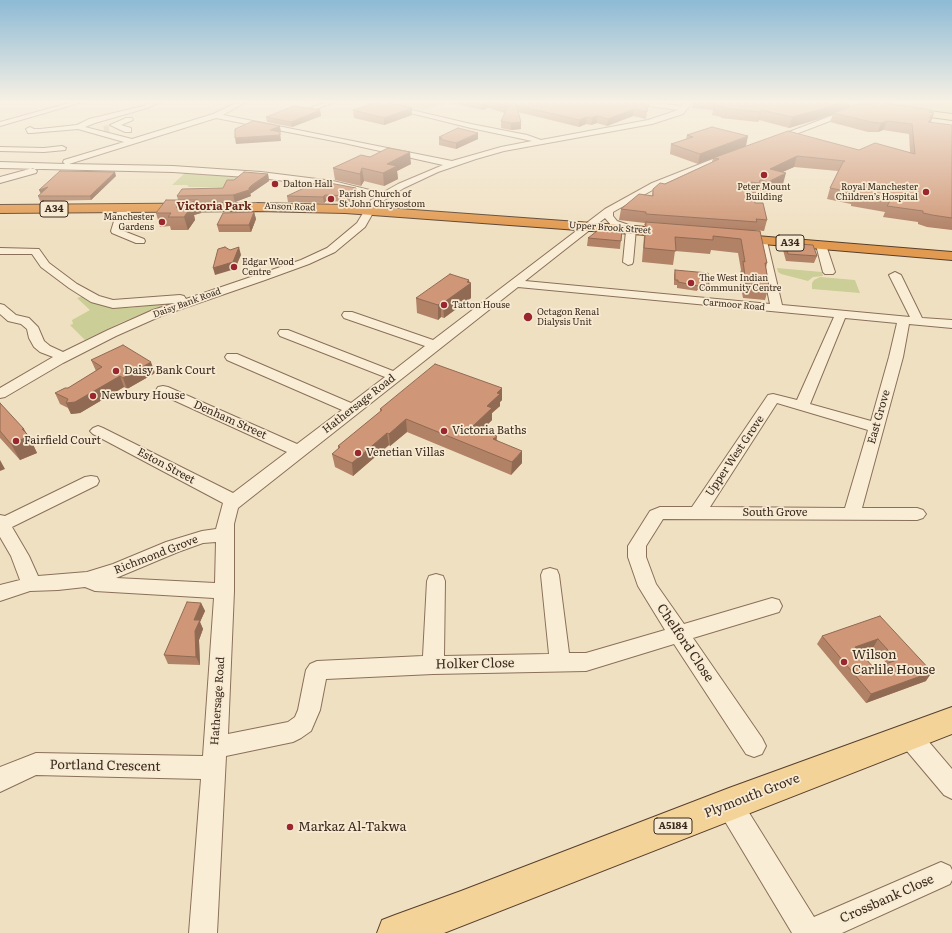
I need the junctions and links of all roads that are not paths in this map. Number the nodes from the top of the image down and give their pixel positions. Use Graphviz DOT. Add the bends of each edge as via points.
graph roads {
  1 [pos="58,145"];
  2 [pos="125,145"];
  3 [pos="363,145"];
  4 [pos="529,145"];
  5 [pos="2,149"];
  6 [pos="733,155"];
  7 [pos="452,164"];
  8 [pos="0,165"];
  9 [pos="53,166"];
  10 [pos="0,180"];
  11 [pos="382,196"];
  12 [pos="123,208"];
  13 [pos="0,209"];
  14 [pos="368,210"];
  15 [pos="608,211"];
  16 [pos="402,212"];
  17 [pos="460,217"];
  18 [pos="590,226"];
  19 [pos="629,229"];
  20 [pos="686,234"];
  21 [pos="717,237"];
  22 [pos="140,241"];
  23 [pos="762,241"];
  24 [pos="821,246"];
  25 [pos="0,251"];
  26 [pos="27,251"];
  27 [pos="952,256"];
  28 [pos="0,261"];
  29 [pos="628,262"];
  30 [pos="830,272"];
  31 [pos="895,275"];
  32 [pos="515,283"];
  33 [pos="196,299"];
  34 [pos="0,308"];
  35 [pos="777,308"];
  36 [pos="841,314"];
  37 [pos="348,315"];
  38 [pos="911,320"];
  39 [pos="952,324"];
  40 [pos="284,333"];
  41 [pos="435,346"];
  42 [pos="63,357"];
  43 [pos="232,357"];
  44 [pos="395,376"];
  45 [pos="162,390"];
  46 [pos="0,394"];
  47 [pos="802,406"];
  48 [pos="353,409"];
  49 [pos="876,427"];
  50 [pos="98,431"];
  51 [pos="298,451"];
  52 [pos="91,481"];
  53 [pos="234,501"];
  54 [pos="697,513"];
  55 [pos="852,514"];
  56 [pos="917,514"];
  57 [pos="1,523"];
  58 [pos="225,534"];
  59 [pos="644,534"];
  60 [pos="550,575"];
  61 [pos="87,579"];
  62 [pos="436,580"];
  63 [pos="30,584"];
  64 [pos="224,591"];
  65 [pos="0,593"];
  66 [pos="772,606"];
  67 [pos="679,633"];
  68 [pos="560,663"];
  69 [pos="433,665"];
  70 [pos="952,720"];
  71 [pos="909,736"];
  72 [pos="754,746"];
  73 [pos="214,758"];
  74 [pos="0,780"];
  75 [pos="952,787"];
  76 [pos="729,804"];
  77 [pos="941,874"];
  78 [pos="203,933"];
  79 [pos="395,933"];
  80 [pos="808,933"];
  81 [pos="811,933"];
  1 -- 5 [label="street" via="62,146 44,150"];
  2 -- 9 [label="street"];
  3 -- 7 [label="street"];
  4 -- 7 [label="street, Daisy Bank Road"];
  6 -- 15 [label="street, Hathersage Road" via="655,185"];
  7 -- 11 [label="street, Daisy Bank Road"];
  8 -- 9 [label="street"];
  9 -- 10 [label="street"];
  9 -- 11 [label="street" via="173,169 261,175 333,184"];
  11 -- 14 [label="street, Daisy Bank Road"];
  11 -- 16 [label="street" via="386,206"];
  12 -- 13 [label="highway, Anson Road / A34"];
  12 -- 14 [label="highway, Anson Road / A34" via="257,207"];
  12 -- 22 [label="street" via="116,231"];
  14 -- 16 [label="highway, Anson Road / A34"];
  14 -- 33 [label="street, Daisy Bank Road" via="361,225 331,250 282,270"];
  15 -- 18 [label="street, Hathersage Road"];
  15 -- 19 [label="street" via="608,216 614,223"];
  16 -- 17 [label="highway, Anson Road / A34"];
  17 -- 18 [label="highway, Upper Brook Street / A34"];
  18 -- 19 [label="highway, Upper Brook Street / A34"];
  18 -- 32 [label="street, Hathersage Road"];
  19 -- 20 [label="highway, Upper Brook Street / A34"];
  19 -- 29 [label="street"];
  21 -- 23 [label="highway, A34"];
  23 -- 24 [label="highway, A34"];
  23 -- 35 [label="street"];
  24 -- 27 [label="highway, A34"];
  24 -- 30 [label="street"];
  25 -- 26 [label="street"];
  26 -- 28 [label="street"];
  26 -- 33 [label="street" via="35,251 53,272 95,299 113,304"];
  31 -- 38 [label="street"];
  32 -- 35 [label="street, Carmoor Road"];
  32 -- 41 [label="street, Hathersage Road"];
  33 -- 42 [label="street, Daisy Bank Road" via="112,332"];
  34 -- 42 [label="street" via="12,318 25,321 32,327 39,344"];
  35 -- 36 [label="street, Carmoor Road"];
  36 -- 38 [label="street, Carmoor Road"];
  36 -- 47 [label="street"];
  37 -- 41 [label="street"];
  38 -- 39 [label="street, Carmoor Road"];
  38 -- 49 [label="street, East Grove" via="896,357"];
  40 -- 44 [label="street"];
  41 -- 44 [label="street, Hathersage Road"];
  42 -- 46 [label="street, Daisy Bank Road"];
  43 -- 48 [label="street"];
  44 -- 48 [label="street, Hathersage Road"];
  45 -- 51 [label="street, Denham Street"];
  47 -- 49 [label="street"];
  47 -- 54 [label="street, Upper West Grove" via="774,398"];
  48 -- 51 [label="street, Hathersage Road"];
  49 -- 55 [label="street, East Grove"];
  50 -- 53 [label="street, Eston Street"];
  51 -- 53 [label="street, Hathersage Road"];
  52 -- 57 [label="street"];
  53 -- 58 [label="street, Hathersage Road" via="227,516"];
  54 -- 55 [label="street, South Grove"];
  54 -- 59 [label="street, South Grove" via="660,513"];
  55 -- 56 [label="street, South Grove"];
  57 -- 63 [label="street" via="20,556"];
  58 -- 61 [label="street, Richmond Grove" via="202,537 118,570"];
  58 -- 64 [label="street, Hathersage Road"];
  59 -- 67 [label="street, Chelford Close" via="637,546 637,557 647,586"];
  60 -- 68 [label="street"];
  61 -- 63 [label="street, Richmond Grove"];
  61 -- 64 [label="street, Richmond Grove" via="94,584"];
  62 -- 69 [label="street"];
  63 -- 65 [label="street, Richmond Grove"];
  64 -- 73 [label="street, Hathersage Road"];
  66 -- 67 [label="street, Holker Close"];
  67 -- 68 [label="street, Holker Close" via="586,662"];
  67 -- 72 [label="street, Chelford Close"];
  68 -- 69 [label="street, Holker Close"];
  69 -- 73 [label="street, Holker Close" via="317,670 309,710 303,724 293,731"];
  70 -- 71 [label="main road, Plymouth Grove / A5184"];
  71 -- 75 [label="street"];
  71 -- 76 [label="main road, Plymouth Grove / A5184"];
  73 -- 74 [label="street, Portland Crescent" via="36,764"];
  73 -- 78 [label="street, Hathersage Road"];
  76 -- 79 [label="main road, Plymouth Grove / A5184"];
  76 -- 80 [label="street"];
  77 -- 81 [label="street, Crossbank Close"];
}
